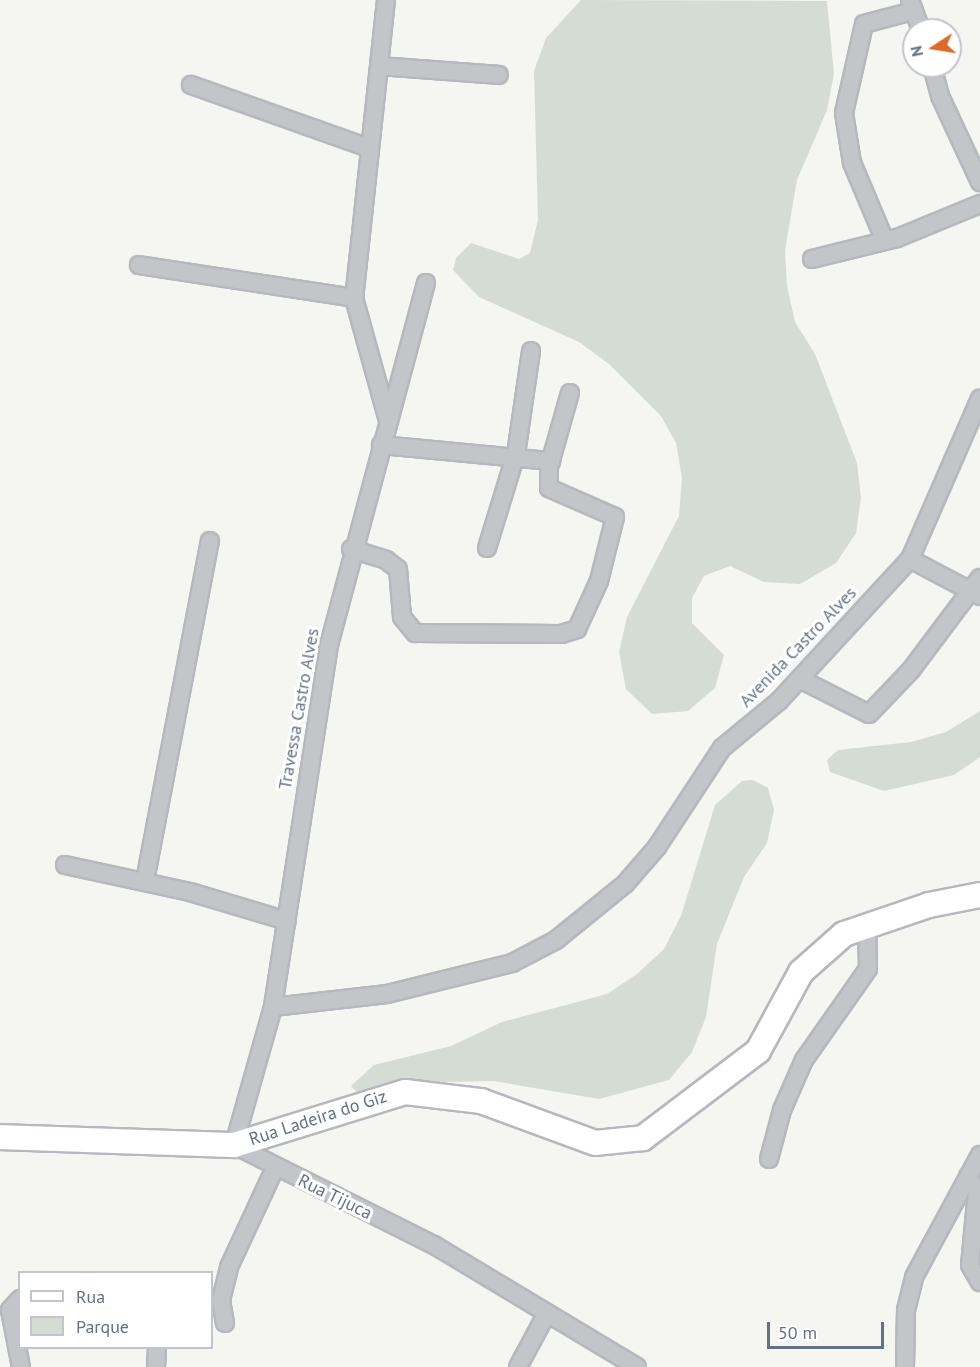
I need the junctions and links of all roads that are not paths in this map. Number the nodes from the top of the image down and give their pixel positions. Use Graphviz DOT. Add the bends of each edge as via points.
graph roads {
  1 [pos="386,0"];
  2 [pos="911,5"];
  3 [pos="380,66"];
  4 [pos="499,75"];
  5 [pos="935,78"];
  6 [pos="191,86"];
  7 [pos="369,148"];
  8 [pos="980,182"];
  9 [pos="980,204"];
  10 [pos="885,241"];
  11 [pos="812,259"];
  12 [pos="139,265"];
  13 [pos="426,283"];
  14 [pos="354,298"];
  15 [pos="531,351"];
  16 [pos="570,393"];
  17 [pos="980,399"];
  18 [pos="388,422"];
  19 [pos="381,445"];
  20 [pos="516,454"];
  21 [pos="551,461"];
  22 [pos="210,541"];
  23 [pos="351,549"];
  24 [pos="488,549"];
  25 [pos="909,559"];
  26 [pos="977,588"];
  27 [pos="800,679"];
  28 [pos="64,865"];
  29 [pos="145,881"];
  30 [pos="980,895"];
  31 [pos="287,921"];
  32 [pos="867,923"];
  33 [pos="273,1007"];
  34 [pos="0,1137"];
  35 [pos="234,1145"];
  36 [pos="980,1155"];
  37 [pos="769,1159"];
  38 [pos="275,1168"];
  39 [pos="968,1176"];
  40 [pos="980,1282"];
  41 [pos="216,1299"];
  42 [pos="18,1301"];
  43 [pos="546,1313"];
  44 [pos="225,1323"];
  45 [pos="157,1349"];
  46 [pos="21,1367"];
  47 [pos="156,1367"];
  48 [pos="518,1367"];
  49 [pos="638,1367"];
  50 [pos="905,1367"];
  1 -- 3 [label="street"];
  2 -- 10 [label="street" via="864,24 847,94 844,131 852,163"];
  3 -- 4 [label="street"];
  3 -- 7 [label="street"];
  5 -- 8 [label="street"];
  6 -- 7 [label="street"];
  7 -- 14 [label="street"];
  9 -- 10 [label="street"];
  10 -- 11 [label="street"];
  12 -- 14 [label="street"];
  13 -- 18 [label="street, Travessa Castro Alves"];
  14 -- 18 [label="street"];
  15 -- 20 [label="street"];
  16 -- 21 [label="street"];
  17 -- 25 [label="street, Avenida Castro Alves"];
  18 -- 19 [label="street, Travessa Castro Alves"];
  19 -- 20 [label="street"];
  19 -- 23 [label="street, Travessa Castro Alves"];
  20 -- 21 [label="street"];
  20 -- 24 [label="street"];
  21 -- 23 [label="street" via="547,480 553,491 608,510 615,517 586,616 572,631 415,633 402,617 398,569 386,560"];
  22 -- 29 [label="street"];
  23 -- 31 [label="street, Travessa Castro Alves" via="313,733"];
  25 -- 26 [label="street"];
  25 -- 27 [label="street, Avenida Castro Alves"];
  26 -- 27 [label="street" via="869,714"];
  27 -- 33 [label="street, Avenida Castro Alves" via="708,765 657,847 625,884 556,940 512,963 465,976 387,994"];
  28 -- 29 [label="street"];
  29 -- 31 [label="street"];
  30 -- 32 [label="street, Rua Ladeira do Giz"];
  31 -- 33 [label="street, Travessa Castro Alves"];
  32 -- 35 [label="street, Rua Ladeira do Giz" via="844,934 801,972 758,1051 643,1138 595,1143 487,1102 405,1092"];
  32 -- 37 [label="street" via="868,969 804,1060 782,1110"];
  33 -- 35 [label="street, Travessa Castro Alves"];
  34 -- 35 [label="street, Rua Tijuca"];
  35 -- 38 [label="street, Rua Tijuca"];
  36 -- 39 [label="street"];
  38 -- 41 [label="street" via="235,1247"];
  38 -- 43 [label="street, Rua Tijuca" via="434,1245"];
  39 -- 40 [label="street" via="977,1191 970,1265"];
  39 -- 50 [label="street" via="914,1277 906,1310"];
  41 -- 44 [label="street"];
  42 -- 46 [label="street" via="10,1310"];
  43 -- 48 [label="street"];
  43 -- 49 [label="street, Rua Tijuca"];
  45 -- 47 [label="street"];
}
